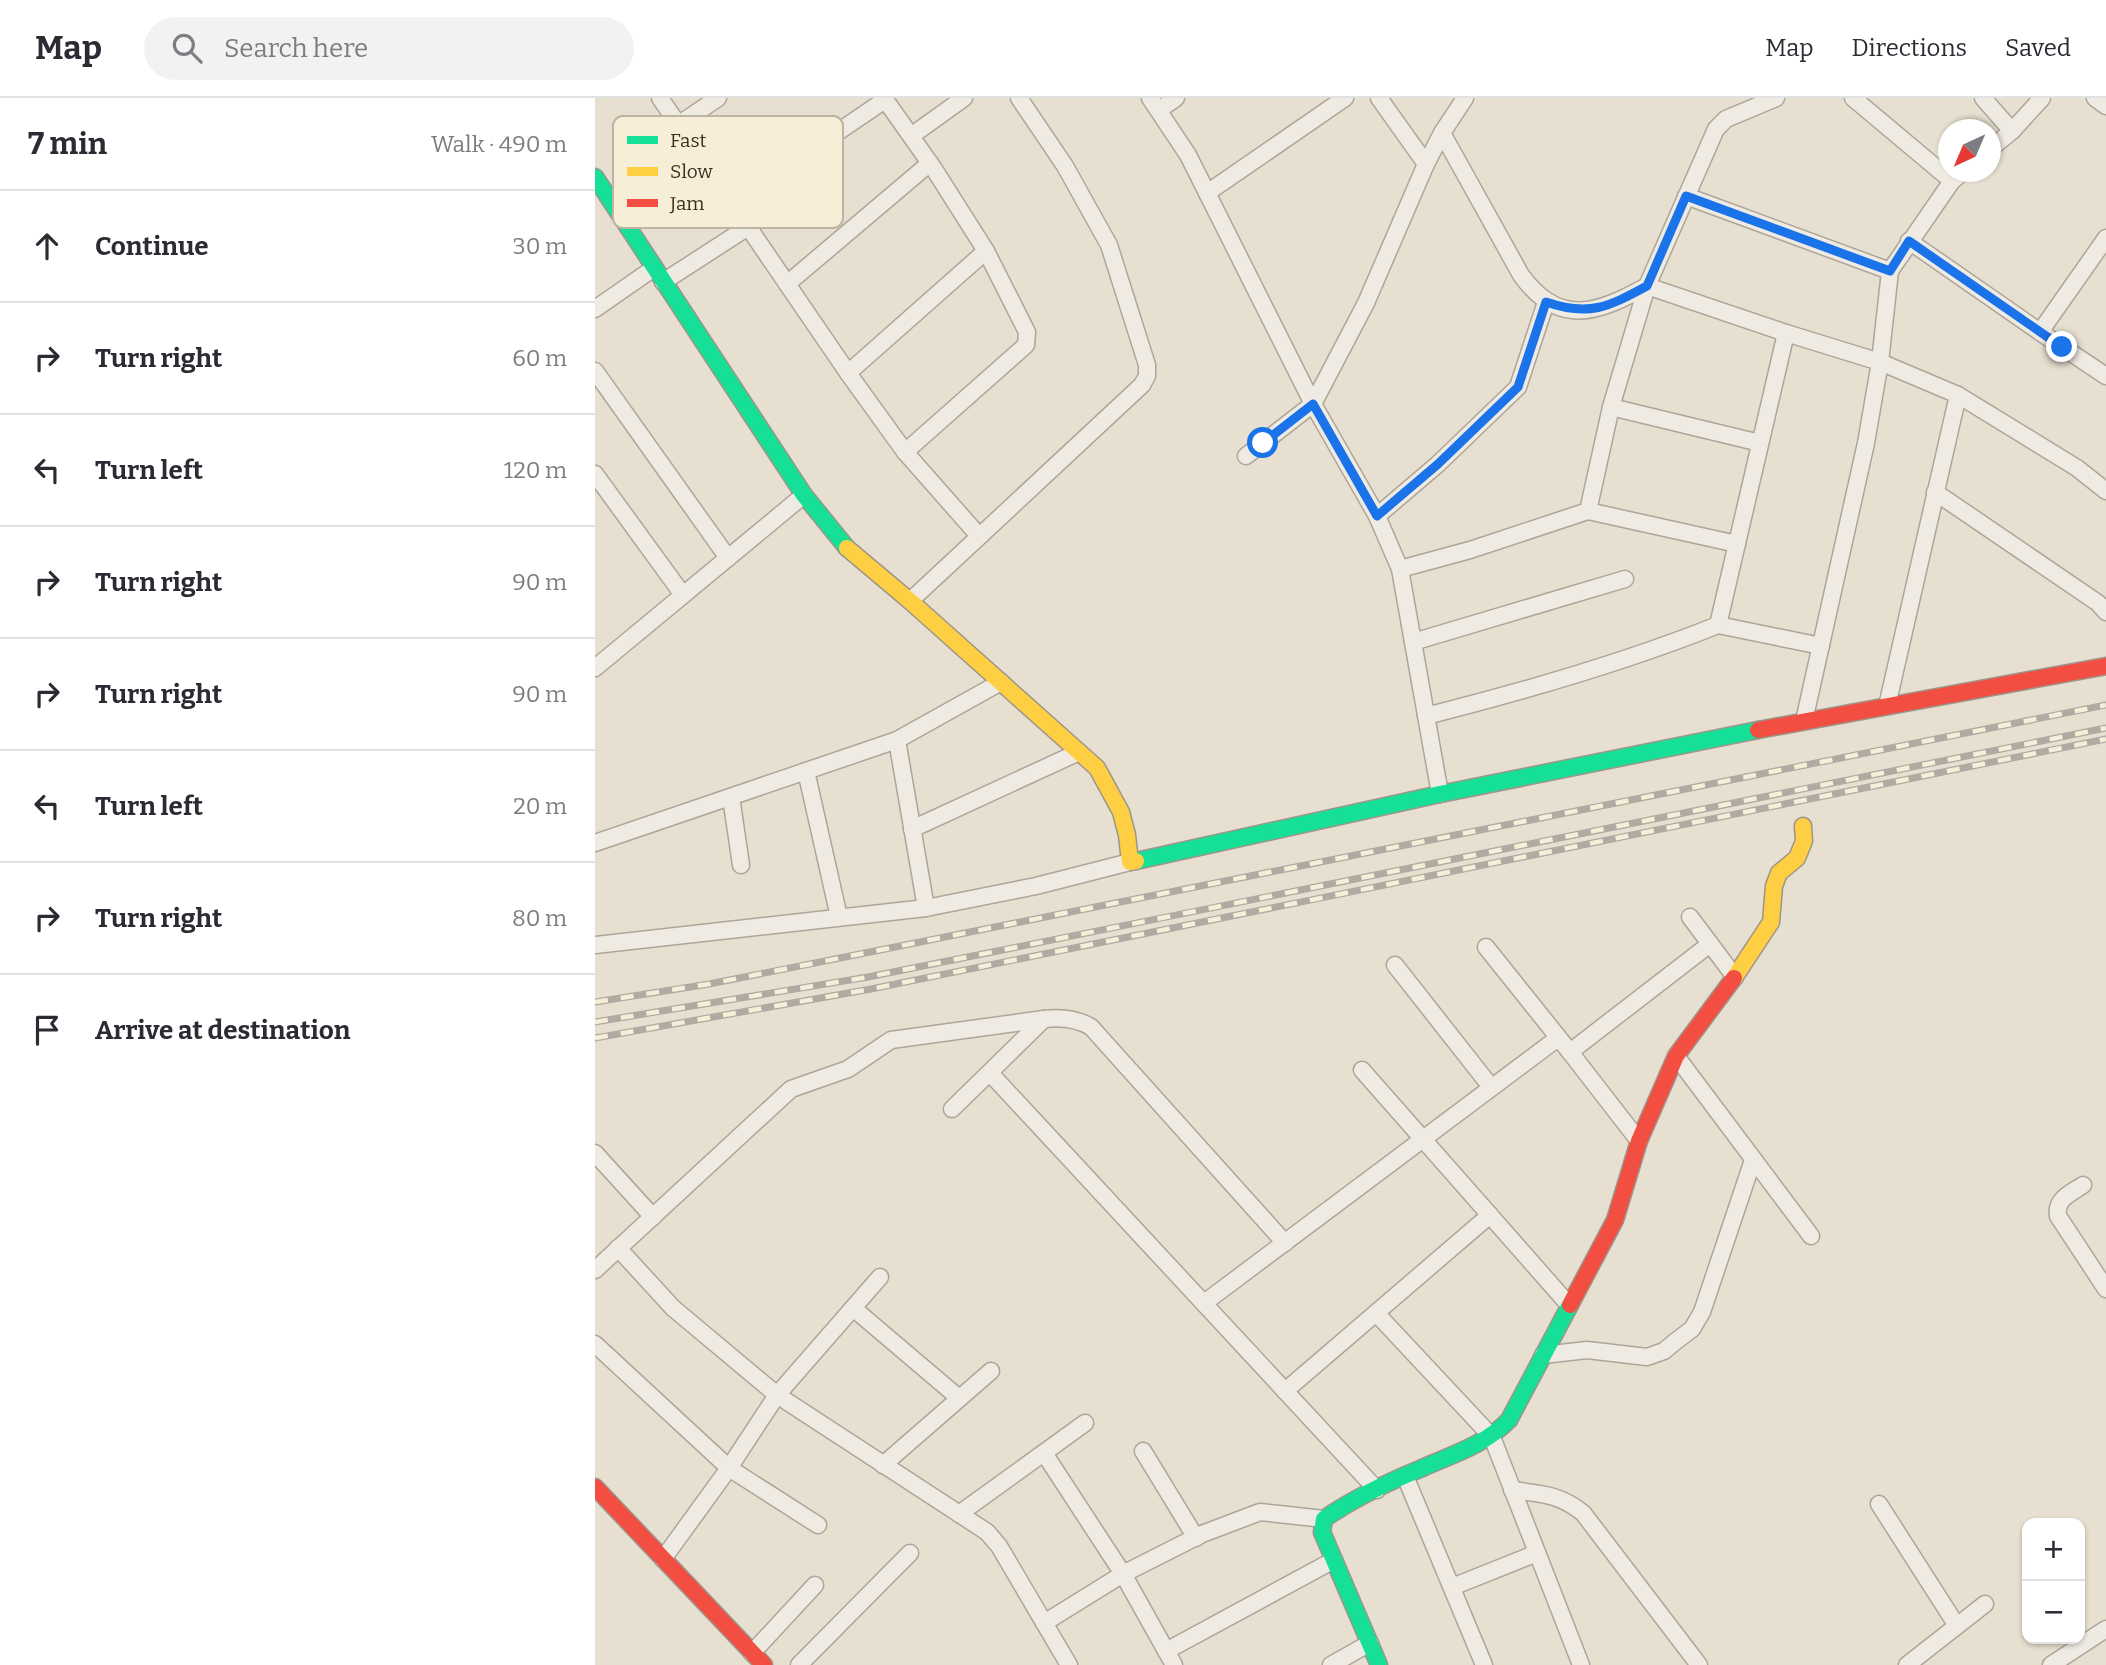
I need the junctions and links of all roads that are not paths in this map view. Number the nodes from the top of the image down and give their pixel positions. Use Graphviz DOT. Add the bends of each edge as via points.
graph roads {
  1 [pos="660,98"];
  2 [pos="717,98"];
  3 [pos="964,98"];
  4 [pos="1019,98"];
  5 [pos="1176,98"];
  6 [pos="1345,98"];
  7 [pos="1379,98"];
  8 [pos="1465,98"];
  9 [pos="1776,98"];
  10 [pos="1853,98"];
  11 [pos="1983,98"];
  12 [pos="2042,98"];
  13 [pos="2095,98"];
  14 [pos="885,99"];
  15 [pos="1756,102"];
  16 [pos="1154,104"];
  17 [pos="2106,106"];
  18 [pos="672,116"];
  19 [pos="691,116"];
  20 [pos="843,128"];
  21 [pos="2012,131"];
  22 [pos="1443,133"];
  23 [pos="911,136"];
  24 [pos="2001,140"];
  25 [pos="1938,162"];
  26 [pos="930,163"];
  27 [pos="1426,164"];
  28 [pos="595,177"];
  29 [pos="1953,182"];
  30 [pos="1207,193"];
  31 [pos="1686,196"];
  32 [pos="613,205"];
  33 [pos="628,228"];
  34 [pos="746,228"];
  35 [pos="749,228"];
  36 [pos="2106,239"];
  37 [pos="1909,241"];
  38 [pos="986,251"];
  39 [pos="1890,271"];
  40 [pos="658,275"];
  41 [pos="787,284"];
  42 [pos="1647,286"];
  43 [pos="597,302"];
  44 [pos="1546,302"];
  45 [pos="2040,332"];
  46 [pos="1786,334"];
  47 [pos="1880,362"];
  48 [pos="595,371"];
  49 [pos="848,373"];
  50 [pos="2106,376"];
  51 [pos="1958,395"];
  52 [pos="1313,404"];
  53 [pos="1611,407"];
  54 [pos="1760,443"];
  55 [pos="905,452"];
  56 [pos="1246,456"];
  57 [pos="595,474"];
  58 [pos="2104,485"];
  59 [pos="1935,492"];
  60 [pos="804,495"];
  61 [pos="1588,512"];
  62 [pos="1377,516"];
  63 [pos="979,536"];
  64 [pos="1737,544"];
  65 [pos="728,558"];
  66 [pos="1401,569"];
  67 [pos="1625,579"];
  68 [pos="683,595"];
  69 [pos="910,601"];
  70 [pos="2106,612"];
  71 [pos="1718,625"];
  72 [pos="1413,642"];
  73 [pos="1821,646"];
  74 [pos="2106,666"];
  75 [pos="595,668"];
  76 [pos="1001,682"];
  77 [pos="1887,706"];
  78 [pos="1426,716"];
  79 [pos="1804,721"];
  80 [pos="897,740"];
  81 [pos="1079,752"];
  82 [pos="806,771"];
  83 [pos="1440,794"];
  84 [pos="731,797"];
  85 [pos="1803,826"];
  86 [pos="912,829"];
  87 [pos="595,843"];
  88 [pos="1130,862"];
  89 [pos="741,865"];
  90 [pos="926,908"];
  91 [pos="1690,917"];
  92 [pos="839,918"];
  93 [pos="1710,944"];
  94 [pos="595,945"];
  95 [pos="1486,947"];
  96 [pos="1395,965"];
  97 [pos="1735,977"];
  98 [pos="1045,1019"];
  99 [pos="1558,1038"];
  100 [pos="1570,1052"];
  101 [pos="1676,1056"];
  102 [pos="1362,1070"];
  103 [pos="990,1073"];
  104 [pos="1491,1087"];
  105 [pos="952,1110"];
  106 [pos="1423,1140"];
  107 [pos="1639,1141"];
  108 [pos="595,1154"];
  109 [pos="1753,1160"];
  110 [pos="2083,1185"];
  111 [pos="1490,1215"];
  112 [pos="653,1217"];
  113 [pos="1811,1236"];
  114 [pos="1285,1243"];
  115 [pos="618,1248"];
  116 [pos="595,1270"];
  117 [pos="880,1278"];
  118 [pos="2106,1289"];
  119 [pos="1204,1303"];
  120 [pos="1569,1306"];
  121 [pos="853,1308"];
  122 [pos="1376,1313"];
  123 [pos="595,1344"];
  124 [pos="1543,1355"];
  125 [pos="991,1371"];
  126 [pos="1285,1391"];
  127 [pos="777,1395"];
  128 [pos="959,1398"];
  129 [pos="1085,1423"];
  130 [pos="1492,1437"];
  131 [pos="1143,1451"];
  132 [pos="1044,1453"];
  133 [pos="883,1465"];
  134 [pos="729,1468"];
  135 [pos="1405,1476"];
  136 [pos="596,1490"];
  137 [pos="1377,1490"];
  138 [pos="1512,1490"];
  139 [pos="1879,1504"];
  140 [pos="959,1514"];
  141 [pos="1324,1519"];
  142 [pos="818,1525"];
  143 [pos="1196,1538"];
  144 [pos="910,1553"];
  145 [pos="1537,1553"];
  146 [pos="663,1559"];
  147 [pos="1334,1560"];
  148 [pos="1123,1574"];
  149 [pos="815,1586"];
  150 [pos="1451,1587"];
  151 [pos="1985,1604"];
  152 [pos="1044,1623"];
  153 [pos="1957,1626"];
  154 [pos="2106,1629"];
  155 [pos="1370,1643"];
  156 [pos="752,1653"];
  157 [pos="1170,1658"];
  158 [pos="764,1665"];
  159 [pos="799,1665"];
  160 [pos="1069,1665"];
  161 [pos="1331,1665"];
  162 [pos="1379,1665"];
  163 [pos="1484,1665"];
  164 [pos="1581,1665"];
  165 [pos="1699,1665"];
  166 [pos="1907,1665"];
  167 [pos="2050,1665"];
  1 -- 18 [label="street"];
  2 -- 19 [label="street"];
  3 -- 23 [label="street"];
  4 -- 63 [label="street" via="1065,166 1109,245 1147,376"];
  5 -- 16 [label="street"];
  6 -- 30 [label="street"];
  7 -- 27 [label="street"];
  8 -- 22 [label="street"];
  9 -- 15 [label="street"];
  10 -- 25 [label="street"];
  11 -- 21 [label="street"];
  12 -- 21 [label="street"];
  13 -- 17 [label="street"];
  14 -- 20 [label="street"];
  14 -- 23 [label="street"];
  15 -- 31 [label="street" via="1720,124"];
  16 -- 30 [label="street"];
  21 -- 24 [label="street"];
  22 -- 27 [label="street"];
  22 -- 44 [label="street" via="1521,275"];
  23 -- 26 [label="street"];
  26 -- 38 [label="street"];
  26 -- 41 [label="street"];
  27 -- 52 [label="street" via="1366,303"];
  28 -- 32 [label="street"];
  29 -- 37 [label="street"];
  30 -- 52 [label="street"];
  31 -- 39 [label="street"];
  31 -- 42 [label="street"];
  33 -- 40 [label="street"];
  34 -- 40 [label="street"];
  35 -- 41 [label="street"];
  36 -- 45 [label="street"];
  37 -- 39 [label="street"];
  37 -- 45 [label="street"];
  38 -- 49 [label="street"];
  38 -- 55 [label="street" via="1027,332 1025,345"];
  39 -- 47 [label="street"];
  40 -- 43 [label="street"];
  40 -- 60 [label="street"];
  41 -- 49 [label="street"];
  42 -- 44 [label="street" via="1590,310"];
  42 -- 46 [label="street"];
  42 -- 53 [label="street"];
  44 -- 62 [label="street" via="1518,387"];
  45 -- 50 [label="street"];
  46 -- 47 [label="street"];
  46 -- 54 [label="street"];
  47 -- 51 [label="street"];
  47 -- 73 [label="street"];
  48 -- 65 [label="street"];
  49 -- 55 [label="street"];
  51 -- 58 [label="street"];
  51 -- 59 [label="street"];
  52 -- 56 [label="street"];
  52 -- 62 [label="street"];
  53 -- 54 [label="street"];
  53 -- 61 [label="street"];
  54 -- 64 [label="street"];
  55 -- 63 [label="street"];
  57 -- 68 [label="street"];
  59 -- 70 [label="street"];
  59 -- 77 [label="street"];
  60 -- 65 [label="street"];
  60 -- 69 [label="street" via="842,544"];
  61 -- 64 [label="street"];
  61 -- 66 [label="street"];
  62 -- 66 [label="street"];
  63 -- 69 [label="street"];
  64 -- 71 [label="street"];
  65 -- 68 [label="street"];
  66 -- 72 [label="street"];
  67 -- 72 [label="street"];
  68 -- 75 [label="street"];
  69 -- 76 [label="street"];
  71 -- 73 [label="street"];
  71 -- 78 [label="street" via="1590,671"];
  72 -- 78 [label="street"];
  73 -- 79 [label="street"];
  74 -- 77 [label="street"];
  76 -- 80 [label="street"];
  76 -- 81 [label="street"];
  77 -- 79 [label="street"];
  78 -- 83 [label="street"];
  79 -- 83 [label="street"];
  80 -- 82 [label="street"];
  80 -- 86 [label="street"];
  81 -- 86 [label="street"];
  81 -- 88 [label="street" via="1097,768 1117,799 1129,831"];
  82 -- 84 [label="street"];
  82 -- 92 [label="street"];
  83 -- 88 [label="street"];
  84 -- 87 [label="street"];
  84 -- 89 [label="street"];
  85 -- 97 [label="street" via="1804,841 1797,858 1779,873 1774,886 1771,922"];
  86 -- 90 [label="street"];
  88 -- 90 [label="street"];
  90 -- 92 [label="street"];
  91 -- 93 [label="street"];
  92 -- 94 [label="street"];
  93 -- 97 [label="street"];
  93 -- 100 [label="street"];
  95 -- 99 [label="street"];
  96 -- 104 [label="street"];
  97 -- 101 [label="street"];
  98 -- 103 [label="street"];
  98 -- 112 [label="street" via="891,1040 848,1069 791,1089"];
  98 -- 114 [label="street" via="1072,1019 1091,1027"];
  99 -- 100 [label="street"];
  99 -- 104 [label="street"];
  100 -- 107 [label="street"];
  101 -- 107 [label="street"];
  101 -- 109 [label="street"];
  102 -- 106 [label="street"];
  103 -- 105 [label="street"];
  103 -- 119 [label="street"];
  104 -- 106 [label="street"];
  106 -- 111 [label="street"];
  106 -- 114 [label="street"];
  107 -- 120 [label="street" via="1615,1220"];
  108 -- 112 [label="street"];
  109 -- 113 [label="street"];
  109 -- 124 [label="street" via="1702,1312 1692,1329 1664,1351 1647,1357 1587,1350"];
  110 -- 118 [label="street" via="2060,1199 2058,1216"];
  111 -- 120 [label="street"];
  111 -- 122 [label="street"];
  112 -- 115 [label="street"];
  114 -- 119 [label="street"];
  115 -- 116 [label="street"];
  115 -- 127 [label="street" via="673,1308"];
  117 -- 121 [label="street"];
  119 -- 126 [label="street"];
  120 -- 124 [label="street"];
  121 -- 127 [label="street"];
  121 -- 128 [label="street"];
  122 -- 126 [label="street"];
  122 -- 130 [label="street"];
  123 -- 134 [label="street"];
  124 -- 130 [label="street" via="1509,1420"];
  125 -- 128 [label="street"];
  126 -- 137 [label="street"];
  127 -- 133 [label="street"];
  127 -- 134 [label="street"];
  128 -- 133 [label="street"];
  129 -- 132 [label="street"];
  130 -- 135 [label="street"];
  130 -- 138 [label="street"];
  131 -- 143 [label="street"];
  132 -- 140 [label="street"];
  132 -- 148 [label="street"];
  133 -- 140 [label="street"];
  134 -- 142 [label="street"];
  134 -- 146 [label="street"];
  135 -- 137 [label="street"];
  135 -- 150 [label="street"];
  136 -- 146 [label="street"];
  137 -- 141 [label="street"];
  138 -- 145 [label="street"];
  138 -- 165 [label="street" via="1554,1495 1583,1513"];
  139 -- 153 [label="street"];
  140 -- 152 [label="street" via="999,1546"];
  141 -- 143 [label="street" via="1260,1512"];
  141 -- 147 [label="street" via="1322,1532"];
  143 -- 148 [label="street"];
  144 -- 159 [label="street"];
  145 -- 150 [label="street"];
  145 -- 164 [label="street"];
  146 -- 156 [label="street"];
  147 -- 155 [label="street"];
  147 -- 157 [label="street"];
  148 -- 152 [label="street"];
  148 -- 157 [label="street"];
  149 -- 156 [label="street"];
  150 -- 163 [label="street"];
  151 -- 153 [label="street"];
  152 -- 160 [label="street"];
  153 -- 166 [label="street"];
  154 -- 167 [label="street"];
  155 -- 161 [label="street"];
  155 -- 162 [label="street"];
  156 -- 158 [label="street"];
}
